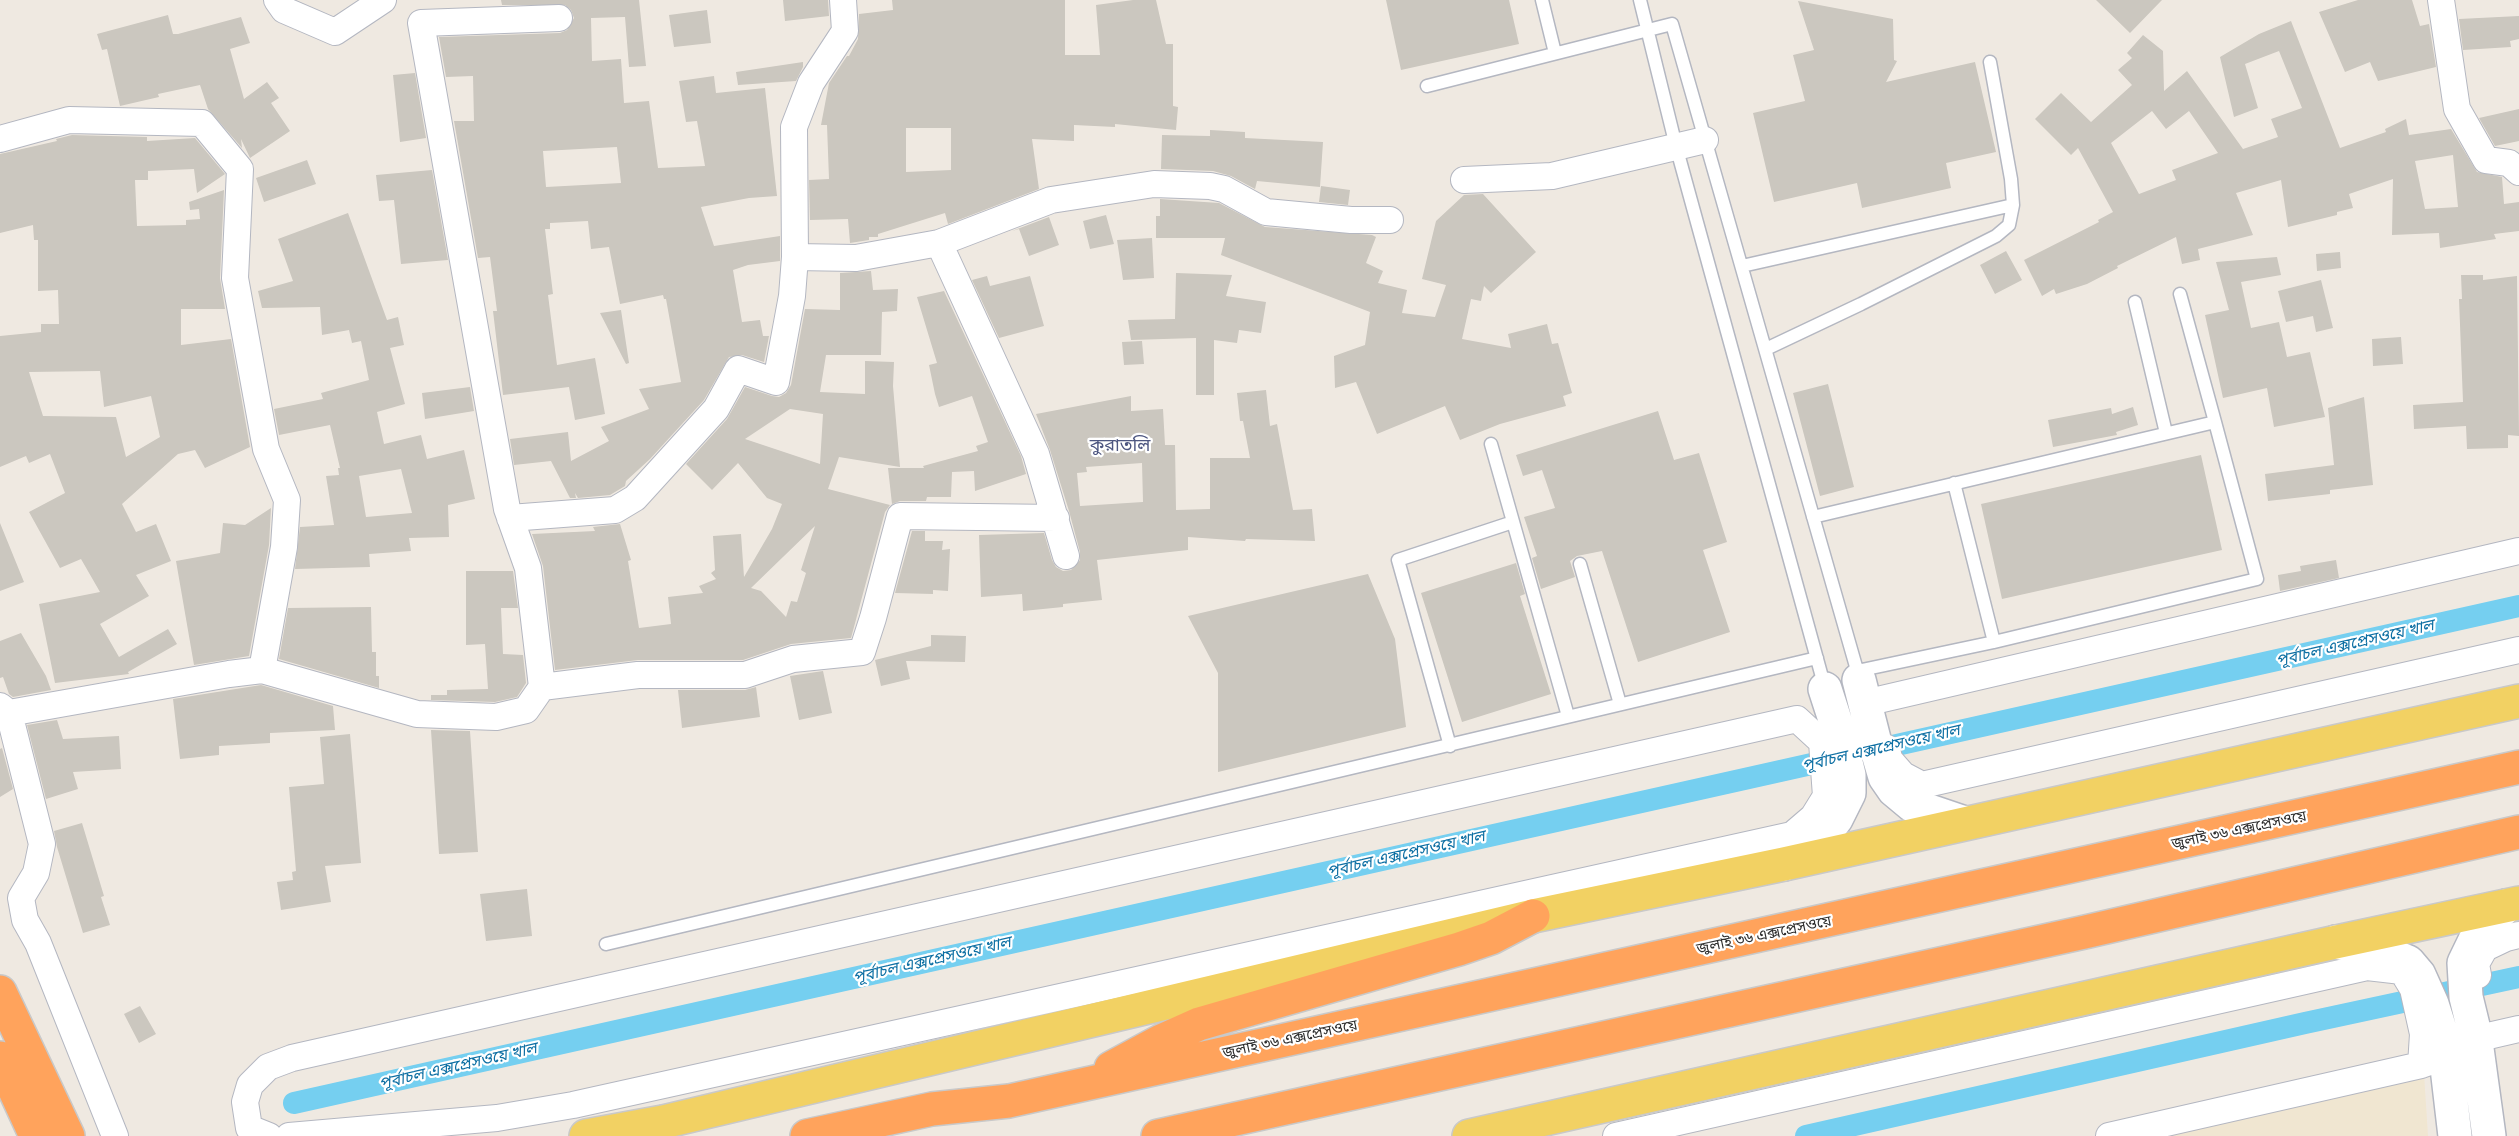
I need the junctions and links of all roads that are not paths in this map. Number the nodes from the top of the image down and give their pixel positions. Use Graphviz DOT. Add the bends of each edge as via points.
graph roads {
  1 [pos="277,0"];
  2 [pos="383,0"];
  3 [pos="843,0"];
  4 [pos="1542,0"];
  5 [pos="1640,0"];
  6 [pos="2441,0"];
  7 [pos="559,18"];
  8 [pos="1646,30"];
  9 [pos="1555,54"];
  10 [pos="1990,62"];
  11 [pos="1427,86"];
  12 [pos="0,139"];
  13 [pos="1705,140"];
  14 [pos="1676,146"];
  15 [pos="2519,172"];
  16 [pos="1464,180"];
  17 [pos="2013,205"];
  18 [pos="1390,220"];
  19 [pos="939,243"];
  20 [pos="795,257"];
  21 [pos="1742,266"];
  22 [pos="2180,294"];
  23 [pos="2135,302"];
  24 [pos="1766,349"];
  25 [pos="2215,422"];
  26 [pos="2166,433"];
  27 [pos="1491,444"];
  28 [pos="1954,483"];
  29 [pos="1813,517"];
  30 [pos="510,518"];
  31 [pos="1056,518"];
  32 [pos="1513,522"];
  33 [pos="2518,550"];
  34 [pos="1066,556"];
  35 [pos="1580,564"];
  36 [pos="1994,642"];
  37 [pos="2519,650"];
  38 [pos="1817,658"];
  39 [pos="262,670"];
  40 [pos="542,687"];
  41 [pos="1825,689"];
  42 [pos="1865,689"];
  43 [pos="2519,701"];
  44 [pos="1620,704"];
  45 [pos="5,709"];
  46 [pos="1568,716"];
  47 [pos="1450,746"];
  48 [pos="2519,767"];
  49 [pos="1917,795"];
  50 [pos="1831,807"];
  51 [pos="1965,823"];
  52 [pos="2519,832"];
  53 [pos="1784,864"];
  54 [pos="2512,904"];
  55 [pos="1533,916"];
  56 [pos="2519,935"];
  57 [pos="2336,942"];
  58 [pos="606,944"];
  59 [pos="2470,963"];
  60 [pos="2411,973"];
  61 [pos="0,992"];
  62 [pos="2519,1029"];
  63 [pos="2457,1040"];
  64 [pos="0,1058"];
  65 [pos="1069,1087"];
  66 [pos="1009,1101"];
  67 [pos="1584,1110"];
  68 [pos="36,1136"];
  69 [pos="68,1136"];
  70 [pos="115,1136"];
  71 [pos="269,1136"];
  72 [pos="289,1136"];
  73 [pos="586,1136"];
  74 [pos="807,1136"];
  75 [pos="910,1136"];
  76 [pos="1158,1136"];
  77 [pos="1476,1136"];
  78 [pos="1559,1136"];
  79 [pos="1616,1136"];
  80 [pos="2109,1136"];
  81 [pos="2456,1136"];
  82 [pos="2490,1136"];
  1 -- 2 [label="street" via="284,10 335,32"];
  3 -- 20 [label="street" via="845,31 811,83 794,127"];
  4 -- 9 [label="lane"];
  5 -- 8 [label="lane"];
  6 -- 15 [label="street" via="2457,109 2486,160 2509,163"];
  7 -- 30 [label="street" via="421,22"];
  8 -- 9 [label="lane"];
  8 -- 13 [label="lane" via="1672,24"];
  8 -- 14 [label="lane"];
  9 -- 11 [label="lane"];
  10 -- 17 [label="lane"];
  12 -- 39 [label="street" via="69,120 202,123 240,170 235,278 266,449 287,500 284,547"];
  13 -- 14 [label="street"];
  13 -- 21 [label="lane"];
  14 -- 16 [label="street" via="1552,176"];
  14 -- 38 [label="lane"];
  17 -- 21 [label="lane"];
  17 -- 24 [label="lane" via="2009,225 1996,236"];
  18 -- 19 [label="street" via="1266,212 1224,189 1154,184 1051,200"];
  19 -- 20 [label="street" via="856,258"];
  19 -- 31 [label="street" via="1036,454"];
  20 -- 30 [label="street" via="776,382 738,369 716,409 641,492 615,510"];
  21 -- 24 [label="lane"];
  22 -- 25 [label="lane"];
  23 -- 26 [label="lane"];
  24 -- 29 [label="lane"];
  25 -- 26 [label="lane"];
  25 -- 36 [label="lane" via="2257,579"];
  26 -- 28 [label="lane"];
  27 -- 32 [label="lane"];
  28 -- 29 [label="lane"];
  28 -- 36 [label="lane"];
  29 -- 42 [label="lane"];
  30 -- 40 [label="street" via="528,568"];
  31 -- 34 [label="street"];
  31 -- 40 [label="street" via="900,516 862,652 793,659 745,675 638,675"];
  32 -- 46 [label="lane"];
  32 -- 47 [label="lane" via="1398,560"];
  33 -- 42 [label="street"];
  35 -- 44 [label="lane"];
  36 -- 42 [label="lane"];
  37 -- 49 [label="street"];
  38 -- 41 [label="lane"];
  38 -- 44 [label="lane"];
  39 -- 40 [label="street" via="417,714 496,717 526,710"];
  39 -- 45 [label="street"];
  41 -- 50 [label="street" via="1849,775 1849,793"];
  42 -- 49 [label="street" via="1885,777 1894,790"];
  43 -- 51 [label="main road"];
  44 -- 46 [label="lane"];
  45 -- 70 [label="street" via="42,844 36,873 21,898 25,920 38,943"];
  46 -- 47 [label="lane"];
  47 -- 58 [label="lane"];
  48 -- 65 [label="highway, জুলাই ৩৬ এক্সপ্রেসওয়ে"];
  49 -- 51 [label="street"];
  50 -- 53 [label="street" via="1811,847"];
  50 -- 71 [label="street" via="1822,742 1797,719 292,1058 268,1067 250,1085 245,1102 249,1128"];
  50 -- 72 [label="street" via="1792,835 596,1100 497,1118"];
  51 -- 53 [label="main road"];
  52 -- 76 [label="highway"];
  53 -- 55 [label="main road"];
  54 -- 57 [label="main road"];
  54 -- 59 [label="street" via="2479,932"];
  55 -- 65 [label="highway" via="1459,949 1199,1024"];
  55 -- 73 [label="main road" via="663,1122"];
  56 -- 59 [label="street" via="2486,948"];
  57 -- 60 [label="street" via="2381,951 2408,962"];
  57 -- 67 [label="main road"];
  59 -- 63 [label="street"];
  60 -- 63 [label="street"];
  60 -- 79 [label="street" via="2367,967"];
  61 -- 69 [label="highway"];
  62 -- 63 [label="street"];
  63 -- 80 [label="street"];
  63 -- 81 [label="street"];
  63 -- 82 [label="street"];
  64 -- 68 [label="highway"];
  65 -- 66 [label="highway, জুলাই ৩৬ এক্সপ্রেসওয়ে"];
  66 -- 74 [label="highway" via="932,1109"];
  66 -- 75 [label="highway"];
  67 -- 77 [label="main road"];
  67 -- 78 [label="street" via="1561,1128"];
}
